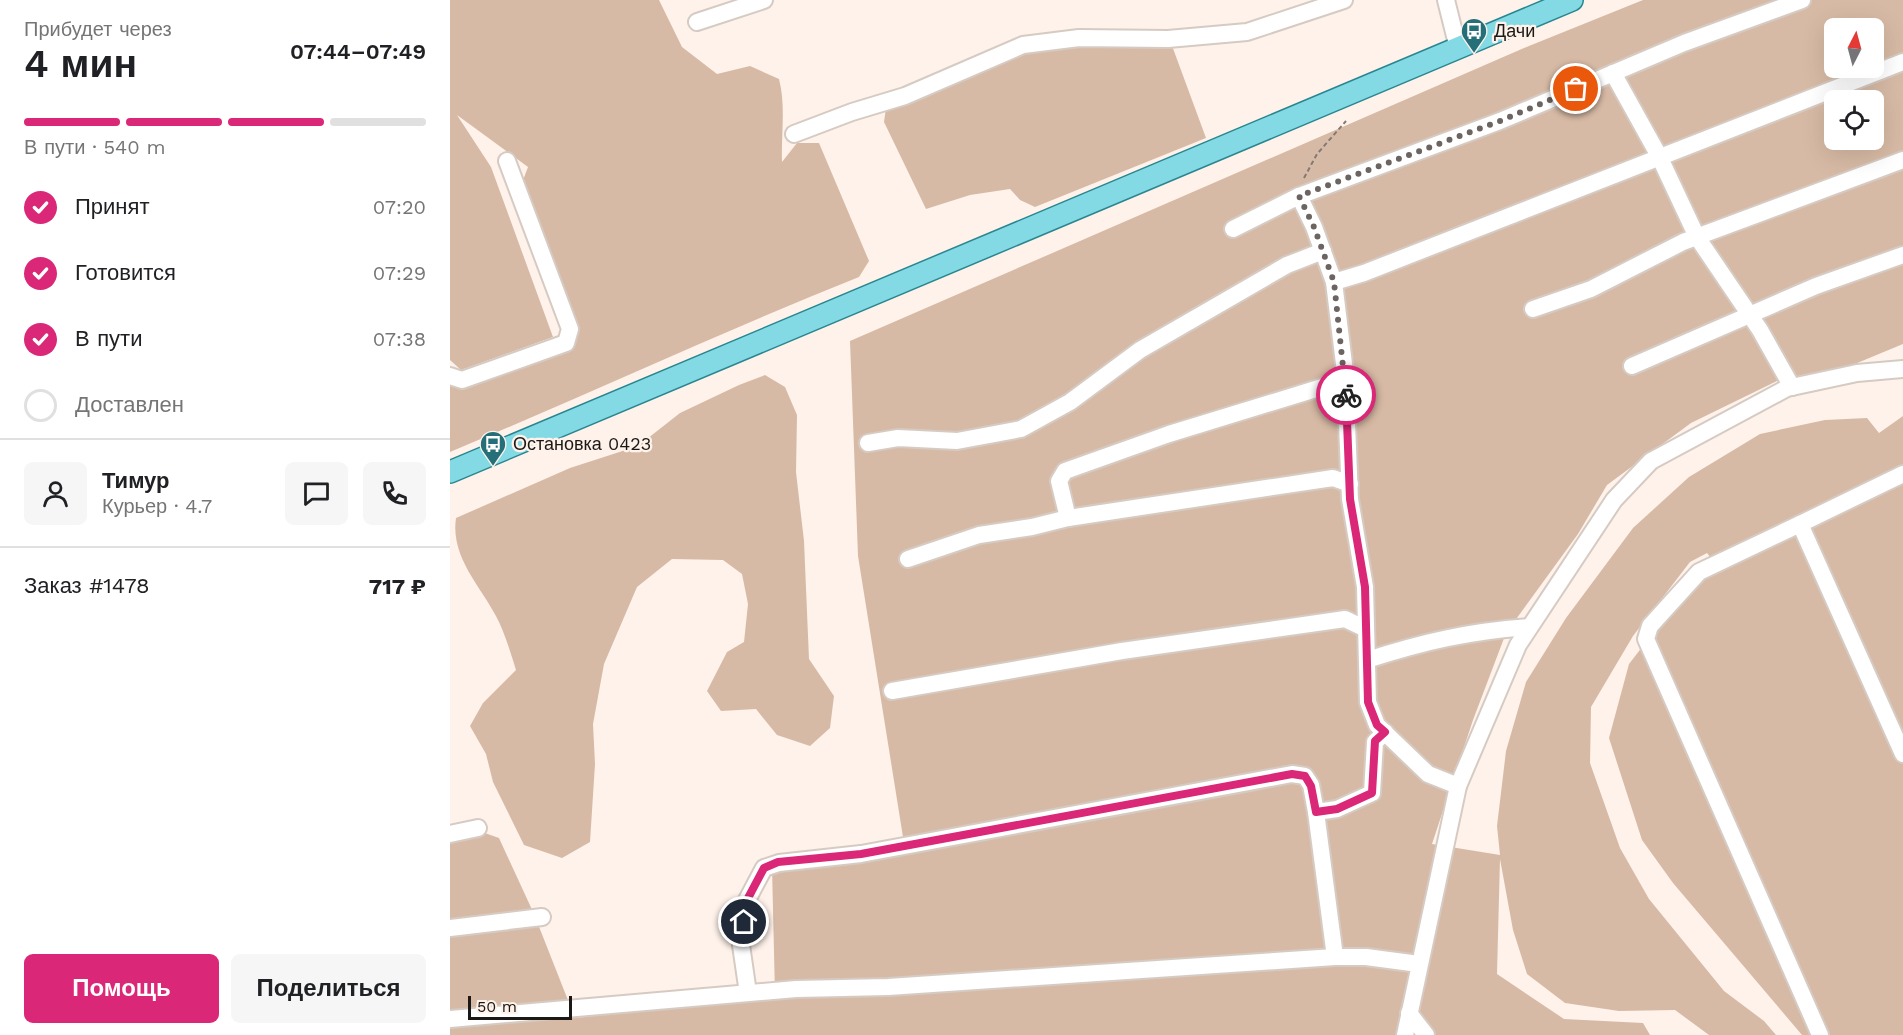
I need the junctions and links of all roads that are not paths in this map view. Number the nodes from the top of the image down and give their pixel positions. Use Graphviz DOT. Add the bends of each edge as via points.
graph roads {
  1 [pos="764,0"];
  2 [pos="1344,0"];
  3 [pos="1446,0"];
  4 [pos="1572,0"];
  5 [pos="1802,0"];
  6 [pos="697,22"];
  7 [pos="1458,48"];
  8 [pos="1903,62"];
  9 [pos="1613,73"];
  10 [pos="794,134"];
  11 [pos="1659,156"];
  12 [pos="1903,160"];
  13 [pos="507,161"];
  14 [pos="1299,196"];
  15 [pos="1233,229"];
  16 [pos="1697,237"];
  17 [pos="1323,251"];
  18 [pos="1903,255"];
  19 [pos="1334,282"];
  20 [pos="1533,309"];
  21 [pos="1749,314"];
  22 [pos="1632,366"];
  23 [pos="1903,369"];
  24 [pos="450,376"];
  25 [pos="1345,380"];
  26 [pos="1792,387"];
  27 [pos="868,443"];
  28 [pos="450,472"];
  29 [pos="1903,474"];
  30 [pos="1350,484"];
  31 [pos="1068,518"];
  32 [pos="1800,524"];
  33 [pos="908,559"];
  34 [pos="1529,627"];
  35 [pos="1366,628"];
  36 [pos="1367,660"];
  37 [pos="892,691"];
  38 [pos="1385,732"];
  39 [pos="1903,754"];
  40 [pos="1458,786"];
  41 [pos="1316,812"];
  42 [pos="478,828"];
  43 [pos="450,834"];
  44 [pos="542,917"];
  45 [pos="450,928"];
  46 [pos="1335,957"];
  47 [pos="1419,964"];
  48 [pos="748,993"];
  49 [pos="1409,1013"];
  50 [pos="450,1019"];
  51 [pos="1405,1035"];
  52 [pos="1426,1035"];
  53 [pos="1820,1035"];
  1 -- 6 [label="lane"];
  2 -- 10 [label="lane" via="1247,32 1168,39 1079,38 1023,45 904,96"];
  3 -- 7 [label="lane"];
  4 -- 7 [label="main road"];
  5 -- 9 [label="lane"];
  7 -- 28 [label="main road"];
  8 -- 11 [label="lane"];
  9 -- 11 [label="lane"];
  9 -- 14 [label="lane" via="1500,121"];
  11 -- 16 [label="lane"];
  11 -- 19 [label="lane"];
  12 -- 16 [label="lane"];
  13 -- 24 [label="lane" via="570,329 566,343 462,380"];
  14 -- 15 [label="lane"];
  14 -- 17 [label="lane"];
  16 -- 20 [label="lane" via="1592,289"];
  16 -- 21 [label="lane"];
  17 -- 19 [label="lane"];
  17 -- 27 [label="lane" via="1287,265 1140,350 1070,402 1021,429 957,441 898,438"];
  18 -- 21 [label="lane"];
  19 -- 25 [label="lane"];
  21 -- 22 [label="lane"];
  21 -- 26 [label="lane"];
  23 -- 26 [label="lane" via="1857,373"];
  25 -- 30 [label="lane"];
  25 -- 31 [label="lane" via="1169,434 1065,471 1059,481"];
  26 -- 34 [label="lane" via="1651,461 1614,500"];
  29 -- 32 [label="lane"];
  30 -- 31 [label="lane" via="1333,478"];
  30 -- 35 [label="lane" via="1365,587"];
  31 -- 33 [label="lane" via="979,535"];
  32 -- 39 [label="lane"];
  32 -- 53 [label="lane" via="1699,572 1650,626 1646,639"];
  34 -- 36 [label="lane" via="1480,630 1425,641"];
  34 -- 40 [label="lane"];
  35 -- 36 [label="lane"];
  35 -- 37 [label="lane" via="1345,618"];
  36 -- 38 [label="lane" via="1368,702 1377,725"];
  38 -- 40 [label="lane" via="1428,774"];
  38 -- 41 [label="lane" via="1375,741 1372,793 1337,809"];
  40 -- 47 [label="lane"];
  41 -- 46 [label="lane"];
  41 -- 48 [label="lane" via="1305,776 1292,774 861,854 778,862 764,868 747,900 741,945"];
  42 -- 43 [label="lane"];
  44 -- 45 [label="lane"];
  46 -- 47 [label="lane"];
  46 -- 48 [label="lane"];
  47 -- 49 [label="lane"];
  48 -- 50 [label="lane"];
  49 -- 51 [label="lane"];
  49 -- 52 [label="lane"];
}
